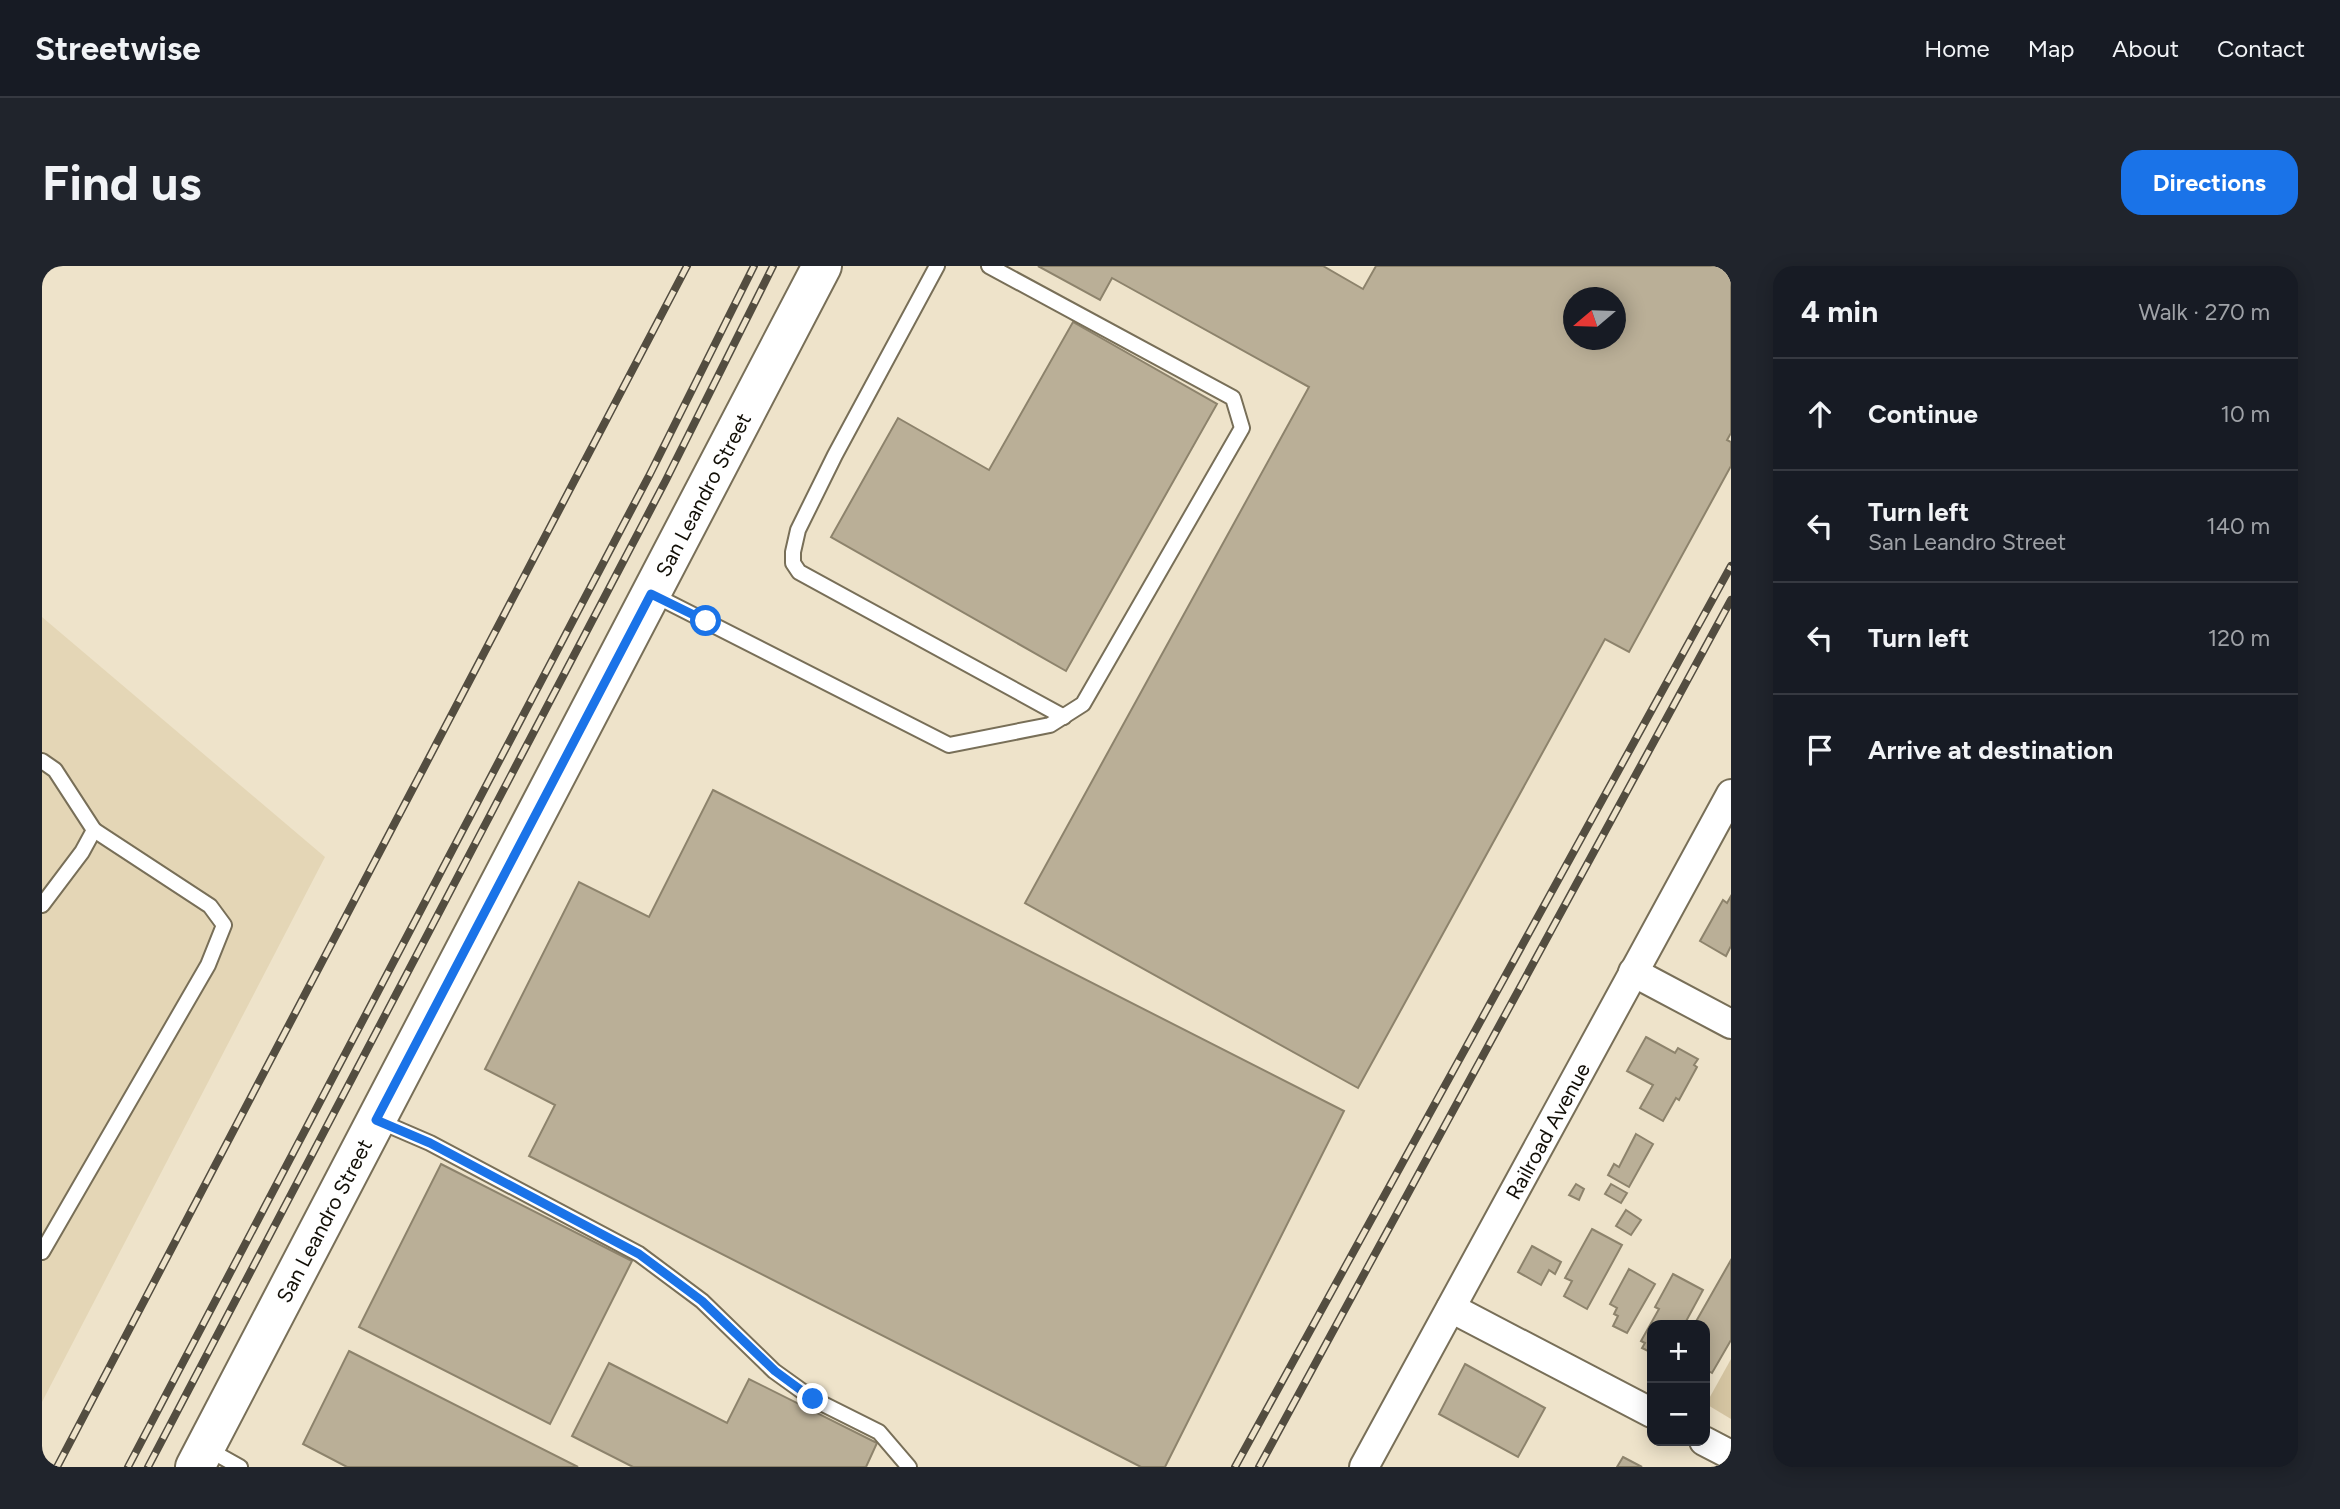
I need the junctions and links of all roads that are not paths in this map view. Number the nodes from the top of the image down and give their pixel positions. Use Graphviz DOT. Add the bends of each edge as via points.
graph roads {
  1 [pos="822,266"];
  2 [pos="937,266"];
  3 [pos="989,266"];
  4 [pos="651,594"];
  5 [pos="1064,717"];
  6 [pos="42,761"];
  7 [pos="1731,794"];
  8 [pos="94,830"];
  9 [pos="42,905"];
  10 [pos="1633,972"];
  11 [pos="1731,1024"];
  12 [pos="376,1120"];
  13 [pos="42,1252"];
  14 [pos="1451,1308"];
  15 [pos="1647,1410"];
  16 [pos="1710,1444"];
  17 [pos="1731,1455"];
  18 [pos="200,1457"];
  19 [pos="240,1467"];
  20 [pos="909,1467"];
  21 [pos="1364,1467"];
  1 -- 4 [label="main road, San Leandro Street"];
  2 -- 5 [label="lane" via="798,530 793,564 799,572"];
  3 -- 5 [label="lane" via="1233,398 1242,428 1083,705"];
  4 -- 5 [label="lane" via="949,745 1050,725"];
  4 -- 12 [label="main road, San Leandro Street"];
  6 -- 8 [label="lane" via="55,770"];
  7 -- 10 [label="street, Railroad Avenue"];
  8 -- 9 [label="lane"];
  8 -- 13 [label="lane" via="210,906 224,925 208,965"];
  10 -- 11 [label="street"];
  10 -- 14 [label="street, Railroad Avenue"];
  12 -- 18 [label="main road, San Leandro Street"];
  12 -- 20 [label="lane" via="430,1143 639,1254 702,1301 775,1371 813,1399 879,1433"];
  14 -- 15 [label="street"];
  14 -- 21 [label="street, Railroad Avenue"];
  16 -- 17 [label="street"];
  18 -- 19 [label="lane"];
}
